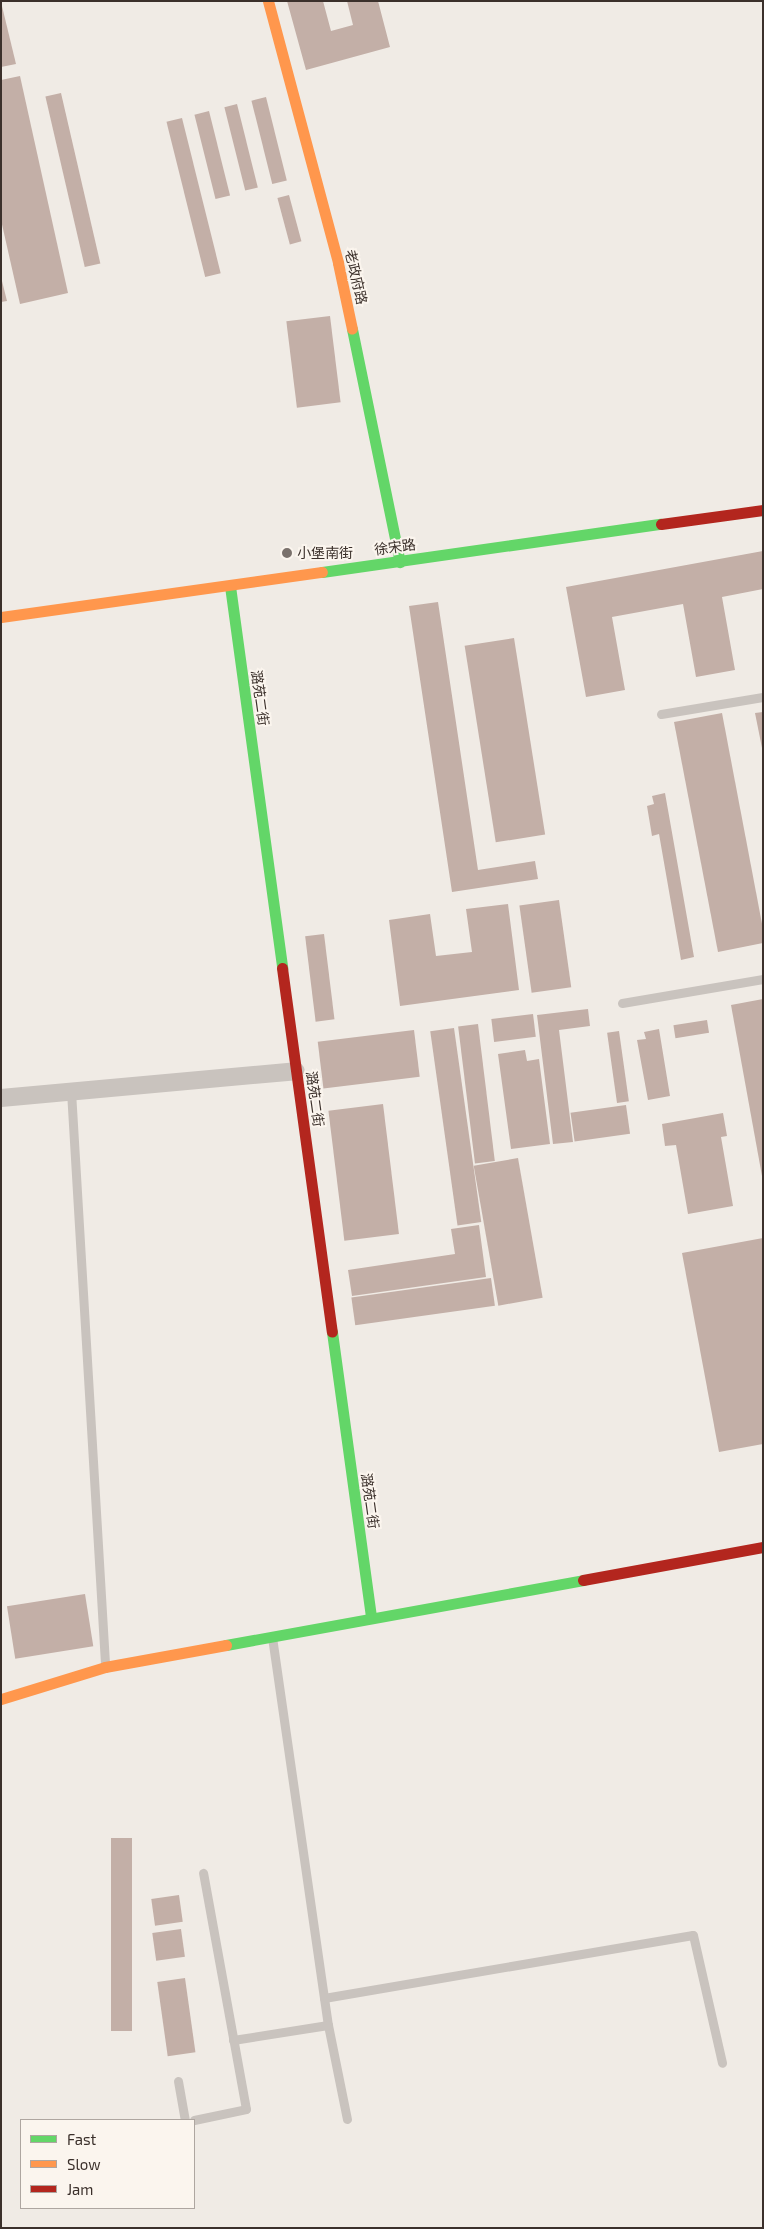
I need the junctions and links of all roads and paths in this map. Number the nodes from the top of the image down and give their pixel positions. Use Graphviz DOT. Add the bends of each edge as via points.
graph roads {
  1 [pos="268,1"];
  2 [pos="763,510"];
  3 [pos="400,562"];
  4 [pos="230,586"];
  5 [pos="1,617"];
  6 [pos="763,697"];
  7 [pos="661,714"];
  8 [pos="763,979"];
  9 [pos="622,1003"];
  10 [pos="296,1071"];
  11 [pos="71,1091"];
  12 [pos="1,1098"];
  13 [pos="763,1547"];
  14 [pos="370,1617"];
  15 [pos="272,1636"];
  16 [pos="105,1667"];
  17 [pos="1,1699"];
  18 [pos="203,1873"];
  19 [pos="324,1998"];
  20 [pos="328,2025"];
  21 [pos="233,2040"];
  22 [pos="722,2063"];
  23 [pos="178,2081"];
  24 [pos="185,2119"];
  25 [pos="346,2119"];
  26 [pos="195,2120"];
  1 -- 3 [label="street, 老政府路" via="338,263"];
  2 -- 3 [label="street, 徐宋路"];
  3 -- 4 [label="street, 徐宋路"];
  4 -- 5 [label="street, 徐宋路"];
  4 -- 10 [label="street, 潞苑二街"];
  6 -- 7 [label="lane"];
  8 -- 9 [label="lane"];
  10 -- 11 [label="street"];
  10 -- 14 [label="street, 潞苑二街"];
  11 -- 12 [label="street"];
  11 -- 16 [label="lane"];
  13 -- 14 [label="street"];
  14 -- 15 [label="street"];
  15 -- 16 [label="street"];
  15 -- 19 [label="lane"];
  16 -- 17 [label="street"];
  18 -- 21 [label="lane"];
  19 -- 20 [label="lane"];
  19 -- 22 [label="lane" via="693,1935"];
  20 -- 21 [label="lane"];
  20 -- 25 [label="lane"];
  21 -- 26 [label="lane" via="246,2109"];
  23 -- 24 [label="lane"];
}
